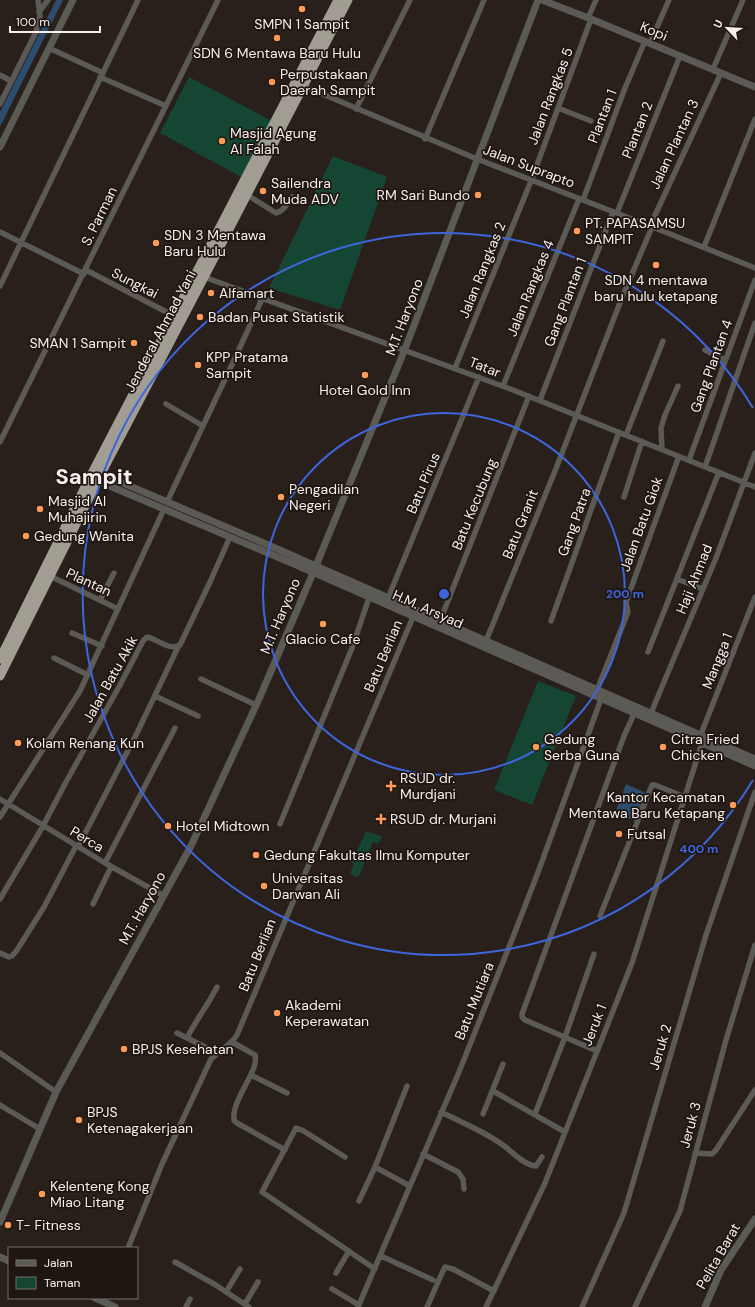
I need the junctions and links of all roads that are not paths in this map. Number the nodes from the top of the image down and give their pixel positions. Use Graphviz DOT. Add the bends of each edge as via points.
graph roads {
  1 [pos="38,0"];
  2 [pos="48,0"];
  3 [pos="73,0"];
  4 [pos="138,0"];
  5 [pos="218,0"];
  6 [pos="338,0"];
  7 [pos="348,0"];
  8 [pos="410,0"];
  9 [pos="484,0"];
  10 [pos="538,0"];
  11 [pos="542,0"];
  12 [pos="596,0"];
  13 [pos="669,0"];
  14 [pos="743,0"];
  15 [pos="39,12"];
  16 [pos="590,18"];
  17 [pos="647,42"];
  18 [pos="50,48"];
  19 [pos="680,56"];
  20 [pos="713,69"];
  21 [pos="721,73"];
  22 [pos="0,75"];
  23 [pos="102,75"];
  24 [pos="12,81"];
  25 [pos="299,84"];
  26 [pos="755,87"];
  27 [pos="0,104"];
  28 [pos="166,106"];
  29 [pos="356,108"];
  30 [pos="558,108"];
  31 [pos="755,119"];
  32 [pos="592,121"];
  33 [pos="425,138"];
  34 [pos="0,147"];
  35 [pos="477,159"];
  36 [pos="531,181"];
  37 [pos="246,195"];
  38 [pos="292,197"];
  39 [pos="581,199"];
  40 [pos="615,212"];
  41 [pos="651,226"];
  42 [pos="0,232"];
  43 [pos="21,242"];
  44 [pos="704,247"];
  45 [pos="755,267"];
  46 [pos="85,272"];
  47 [pos="204,277"];
  48 [pos="755,280"];
  49 [pos="0,286"];
  50 [pos="262,299"];
  51 [pos="174,316"];
  52 [pos="755,323"];
  53 [pos="663,340"];
  54 [pos="405,349"];
  55 [pos="706,350"];
  56 [pos="726,360"];
  57 [pos="455,368"];
  58 [pos="479,377"];
  59 [pos="503,386"];
  60 [pos="678,386"];
  61 [pos="530,396"];
  62 [pos="540,400"];
  63 [pos="166,404"];
  64 [pos="577,416"];
  65 [pos="203,426"];
  66 [pos="619,432"];
  67 [pos="626,435"];
  68 [pos="642,441"];
  69 [pos="0,442"];
  70 [pos="662,449"];
  71 [pos="755,453"];
  72 [pos="678,456"];
  73 [pos="689,460"];
  74 [pos="705,467"];
  75 [pos="719,472"];
  76 [pos="95,476"];
  77 [pos="745,483"];
  78 [pos="755,487"];
  79 [pos="624,498"];
  80 [pos="167,502"];
  81 [pos="164,509"];
  82 [pos="219,524"];
  83 [pos="216,531"];
  84 [pos="230,537"];
  85 [pos="316,566"];
  86 [pos="114,573"];
  87 [pos="313,573"];
  88 [pos="50,576"];
  89 [pos="677,579"];
  90 [pos="41,585"];
  91 [pos="703,589"];
  92 [pos="755,597"];
  93 [pos="370,598"];
  94 [pos="388,598"];
  95 [pos="100,600"];
  96 [pos="118,609"];
  97 [pos="413,617"];
  98 [pos="551,620"];
  99 [pos="440,621"];
  100 [pos="72,633"];
  101 [pos="486,641"];
  102 [pos="180,645"];
  103 [pos="102,646"];
  104 [pos="648,652"];
  105 [pos="54,658"];
  106 [pos="0,659"];
  107 [pos="88,675"];
  108 [pos="0,676"];
  109 [pos="201,679"];
  110 [pos="597,690"];
  111 [pos="155,696"];
  112 [pos="601,699"];
  113 [pos="256,705"];
  114 [pos="651,713"];
  115 [pos="634,714"];
  116 [pos="198,716"];
  117 [pos="175,728"];
  118 [pos="701,734"];
  119 [pos="702,743"];
  120 [pos="755,760"];
  121 [pos="755,766"];
  122 [pos="755,792"];
  123 [pos="685,797"];
  124 [pos="0,799"];
  125 [pos="8,803"];
  126 [pos="0,817"];
  127 [pos="280,824"];
  128 [pos="43,826"];
  129 [pos="77,846"];
  130 [pos="105,863"];
  131 [pos="111,867"];
  132 [pos="164,896"];
  133 [pos="0,899"];
  134 [pos="93,904"];
  135 [pos="600,916"];
  136 [pos="755,945"];
  137 [pos="0,953"];
  138 [pos="594,954"];
  139 [pos="217,988"];
  140 [pos="177,1033"];
  141 [pos="565,1037"];
  142 [pos="187,1038"];
  143 [pos="232,1042"];
  144 [pos="597,1052"];
  145 [pos="0,1053"];
  146 [pos="217,1053"];
  147 [pos="503,1064"];
  148 [pos="251,1075"];
  149 [pos="407,1086"];
  150 [pos="755,1090"];
  151 [pos="493,1091"];
  152 [pos="56,1092"];
  153 [pos="287,1093"];
  154 [pos="0,1105"];
  155 [pos="441,1112"];
  156 [pos="483,1114"];
  157 [pos="535,1114"];
  158 [pos="40,1129"];
  159 [pos="565,1132"];
  160 [pos="285,1150"];
  161 [pos="695,1153"];
  162 [pos="423,1154"];
  163 [pos="345,1157"];
  164 [pos="542,1157"];
  165 [pos="375,1167"];
  166 [pos="410,1186"];
  167 [pos="464,1189"];
  168 [pos="359,1201"];
  169 [pos="755,1219"];
  170 [pos="0,1222"];
  171 [pos="128,1247"];
  172 [pos="349,1251"];
  173 [pos="381,1256"];
  174 [pos="175,1262"];
  175 [pos="240,1269"];
  176 [pos="375,1269"];
  177 [pos="336,1273"];
  178 [pos="433,1280"];
  179 [pos="258,1282"];
  180 [pos="332,1289"];
  181 [pos="226,1292"];
  182 [pos="494,1292"];
  183 [pos="190,1299"];
  184 [pos="106,1303"];
  185 [pos="247,1306"];
  186 [pos="359,1306"];
  187 [pos="115,1307"];
  188 [pos="186,1307"];
  189 [pos="427,1307"];
  190 [pos="486,1307"];
  191 [pos="582,1307"];
  192 [pos="635,1307"];
  193 [pos="705,1307"];
  1 -- 15 [label="street"];
  2 -- 15 [label="street"];
  3 -- 18 [label="street"];
  4 -- 23 [label="street"];
  5 -- 28 [label="street, S. Parman"];
  6 -- 25 [label="highway, Jenderal Ahmad Yani"];
  7 -- 25 [label="highway, Jenderal Ahmad Yani"];
  8 -- 29 [label="street"];
  9 -- 33 [label="street"];
  10 -- 35 [label="street, M.T. Haryono"];
  11 -- 16 [label="street, Kopi"];
  12 -- 16 [label="street, Jalan Rangkas 5"];
  13 -- 17 [label="street, Plantan 1"];
  14 -- 20 [label="street"];
  15 -- 24 [label="street" via="36,32"];
  16 -- 17 [label="street, Kopi"];
  16 -- 30 [label="street, Jalan Rangkas 5"];
  17 -- 19 [label="street, Kopi"];
  17 -- 39 [label="street, Plantan 1" via="622,95"];
  18 -- 23 [label="street"];
  18 -- 34 [label="street"];
  19 -- 20 [label="street, Kopi"];
  19 -- 40 [label="street, Plantan 2"];
  20 -- 21 [label="street, Kopi"];
  21 -- 26 [label="street, Kopi"];
  21 -- 41 [label="street, Jalan Plantan 3"];
  22 -- 24 [label="street"];
  23 -- 28 [label="street"];
  23 -- 43 [label="street"];
  24 -- 27 [label="street"];
  25 -- 29 [label="street, Jalan Suprapto"];
  25 -- 37 [label="highway, Jenderal Ahmad Yani"];
  25 -- 51 [label="highway, Jenderal Ahmad Yani"];
  28 -- 46 [label="street, S. Parman"];
  29 -- 33 [label="street, Jalan Suprapto"];
  30 -- 32 [label="street"];
  30 -- 36 [label="street, Jalan Rangkas 5"];
  31 -- 44 [label="street"];
  33 -- 35 [label="street, Jalan Suprapto"];
  35 -- 36 [label="street, Jalan Suprapto"];
  35 -- 54 [label="street, M.T. Haryono"];
  36 -- 39 [label="street, Jalan Suprapto"];
  36 -- 57 [label="street, Jalan Rangkas 2"];
  37 -- 38 [label="street" via="276,213 282,210"];
  37 -- 47 [label="highway, Jenderal Ahmad Yani"];
  39 -- 40 [label="street, Jalan Suprapto"];
  39 -- 59 [label="street, Jalan Rangkas 4"];
  40 -- 41 [label="street, Jalan Suprapto"];
  40 -- 62 [label="street, Gang Plantan 1"];
  41 -- 44 [label="street, Jalan Suprapto"];
  41 -- 64 [label="street, Jalan Plantan 3"];
  42 -- 43 [label="street, Sungkai"];
  43 -- 46 [label="street, Sungkai"];
  43 -- 49 [label="street"];
  44 -- 45 [label="street, Jalan Suprapto"];
  46 -- 51 [label="street, Sungkai"];
  46 -- 69 [label="street, S. Parman"];
  47 -- 50 [label="street, Tatar"];
  47 -- 76 [label="highway, Jenderal Ahmad Yani"];
  48 -- 56 [label="street, Gang Plantan 4"];
  50 -- 54 [label="street, Tatar"];
  50 -- 65 [label="street"];
  51 -- 76 [label="highway, Jenderal Ahmad Yani"];
  52 -- 74 [label="street"];
  53 -- 67 [label="street"];
  54 -- 57 [label="street, Tatar"];
  54 -- 85 [label="street, M.T. Haryono"];
  55 -- 56 [label="street"];
  56 -- 73 [label="street, Gang Plantan 4"];
  57 -- 58 [label="street, Tatar"];
  58 -- 59 [label="street, Tatar"];
  58 -- 94 [label="street, Batu Pirus"];
  59 -- 61 [label="street, Tatar"];
  60 -- 70 [label="street" via="661,428"];
  61 -- 62 [label="street, Tatar"];
  61 -- 99 [label="street, Batu Kecubung"];
  62 -- 64 [label="street, Tatar"];
  63 -- 65 [label="street"];
  64 -- 66 [label="street, Tatar"];
  64 -- 101 [label="street, Batu Granit"];
  65 -- 80 [label="street"];
  66 -- 67 [label="street, Tatar"];
  66 -- 98 [label="street, Gang Patra"];
  67 -- 68 [label="street, Tatar"];
  68 -- 70 [label="street, Tatar"];
  68 -- 79 [label="street"];
  70 -- 72 [label="street, Tatar"];
  71 -- 77 [label="street, Haji Ahmad"];
  72 -- 73 [label="street, Tatar"];
  72 -- 110 [label="street, Jalan Batu Giok" via="626,602 628,612"];
  73 -- 74 [label="street, Tatar"];
  74 -- 75 [label="street, Tatar"];
  75 -- 77 [label="street, Tatar"];
  75 -- 89 [label="street"];
  76 -- 80 [label="street, H.M. Arsyad"];
  76 -- 81 [label="street, H.M. Arsyad"];
  76 -- 88 [label="highway, Jenderal Ahmad Yani"];
  76 -- 90 [label="highway, Jenderal Ahmad Yani"];
  77 -- 78 [label="street, Tatar"];
  77 -- 91 [label="street, Haji Ahmad"];
  80 -- 82 [label="street, H.M. Arsyad"];
  81 -- 83 [label="street, H.M. Arsyad"];
  81 -- 96 [label="street"];
  82 -- 83 [label="street"];
  82 -- 85 [label="street, H.M. Arsyad"];
  83 -- 84 [label="street, H.M. Arsyad"];
  84 -- 87 [label="street, H.M. Arsyad"];
  84 -- 102 [label="street"];
  85 -- 87 [label="street, M.T. Haryono"];
  85 -- 94 [label="street, H.M. Arsyad"];
  86 -- 95 [label="street"];
  87 -- 93 [label="street, H.M. Arsyad"];
  87 -- 113 [label="street, M.T. Haryono"];
  88 -- 90 [label="highway, Jenderal Ahmad Yani"];
  88 -- 95 [label="street, Plantan"];
  89 -- 91 [label="street"];
  89 -- 104 [label="street"];
  90 -- 106 [label="highway, Jenderal Ahmad Yani"];
  90 -- 108 [label="highway, Jenderal Ahmad Yani"];
  91 -- 114 [label="street, Haji Ahmad"];
  92 -- 118 [label="street, Mangga 1"];
  93 -- 97 [label="street, H.M. Arsyad"];
  93 -- 127 [label="street"];
  94 -- 99 [label="street, H.M. Arsyad"];
  95 -- 96 [label="street, Plantan"];
  96 -- 103 [label="street"];
  97 -- 112 [label="street, H.M. Arsyad"];
  97 -- 143 [label="street, Batu Berlian"];
  99 -- 101 [label="street, H.M. Arsyad"];
  100 -- 103 [label="street"];
  101 -- 110 [label="street, H.M. Arsyad"];
  102 -- 111 [label="street"];
  102 -- 128 [label="street, Jalan Batu Akik" via="172,647 149,637 145,638"];
  103 -- 107 [label="street"];
  105 -- 107 [label="street"];
  107 -- 125 [label="street"];
  109 -- 113 [label="street"];
  110 -- 114 [label="street, H.M. Arsyad"];
  111 -- 116 [label="street"];
  111 -- 129 [label="street"];
  112 -- 115 [label="street, H.M. Arsyad"];
  112 -- 155 [label="street, Batu Mutiara" via="523,912"];
  113 -- 132 [label="street, M.T. Haryono" via="204,819"];
  114 -- 118 [label="street, H.M. Arsyad"];
  115 -- 119 [label="street, H.M. Arsyad"];
  115 -- 141 [label="street" via="522,1014 525,1020"];
  117 -- 130 [label="street"];
  118 -- 120 [label="street, H.M. Arsyad"];
  119 -- 121 [label="street, H.M. Arsyad"];
  119 -- 123 [label="street, Jeruk 1"];
  122 -- 191 [label="street, Jeruk 2" via="706,935 624,1213"];
  123 -- 135 [label="street" via="652,785"];
  123 -- 144 [label="street, Jeruk 1" via="638,946"];
  124 -- 125 [label="street, Perca"];
  125 -- 126 [label="street"];
  125 -- 128 [label="street, Perca"];
  128 -- 129 [label="street, Perca"];
  128 -- 133 [label="street"];
  129 -- 130 [label="street, Perca"];
  129 -- 137 [label="street" via="44,907 12,956"];
  130 -- 131 [label="street, Perca"];
  131 -- 132 [label="street, Perca"];
  131 -- 134 [label="street"];
  132 -- 152 [label="street, M.T. Haryono"];
  136 -- 161 [label="street, Jeruk 3"];
  138 -- 141 [label="street"];
  139 -- 142 [label="street"];
  140 -- 142 [label="street"];
  141 -- 144 [label="street"];
  141 -- 157 [label="street"];
  142 -- 146 [label="street"];
  143 -- 146 [label="street, Batu Berlian"];
  143 -- 148 [label="street" via="255,1055"];
  144 -- 159 [label="street, Jeruk 1"];
  145 -- 152 [label="street"];
  146 -- 171 [label="street, Batu Berlian" via="178,1127"];
  147 -- 151 [label="street"];
  148 -- 153 [label="street"];
  148 -- 160 [label="street" via="234,1108 234,1120"];
  149 -- 165 [label="street"];
  150 -- 161 [label="street" via="716,1150 712,1154"];
  151 -- 156 [label="street"];
  151 -- 157 [label="street"];
  152 -- 158 [label="street, M.T. Haryono"];
  154 -- 158 [label="street"];
  155 -- 162 [label="street, Batu Mutiara"];
  155 -- 164 [label="street" via="496,1140 530,1164 536,1166"];
  157 -- 159 [label="street"];
  158 -- 170 [label="street, M.T. Haryono"];
  159 -- 182 [label="street, Jeruk 1"];
  160 -- 163 [label="street" via="298,1128"];
  160 -- 172 [label="street" via="262,1192"];
  161 -- 192 [label="street, Jeruk 3" via="680,1211"];
  162 -- 166 [label="street, Batu Mutiara"];
  162 -- 167 [label="street" via="458,1172 463,1179"];
  165 -- 166 [label="street"];
  165 -- 168 [label="street"];
  166 -- 173 [label="street, Batu Mutiara"];
  169 -- 193 [label="street, Pelita Barat" via="721,1270"];
  172 -- 176 [label="street"];
  172 -- 177 [label="street"];
  173 -- 176 [label="street, Batu Mutiara"];
  173 -- 178 [label="street"];
  174 -- 181 [label="street"];
  175 -- 181 [label="street"];
  176 -- 186 [label="street, Batu Mutiara"];
  179 -- 185 [label="street"];
  180 -- 186 [label="street"];
  181 -- 185 [label="street"];
  182 -- 189 [label="street" via="445,1267"];
  182 -- 190 [label="street, Jeruk 1"];
  183 -- 188 [label="street"];
  184 -- 187 [label="street"];
}
